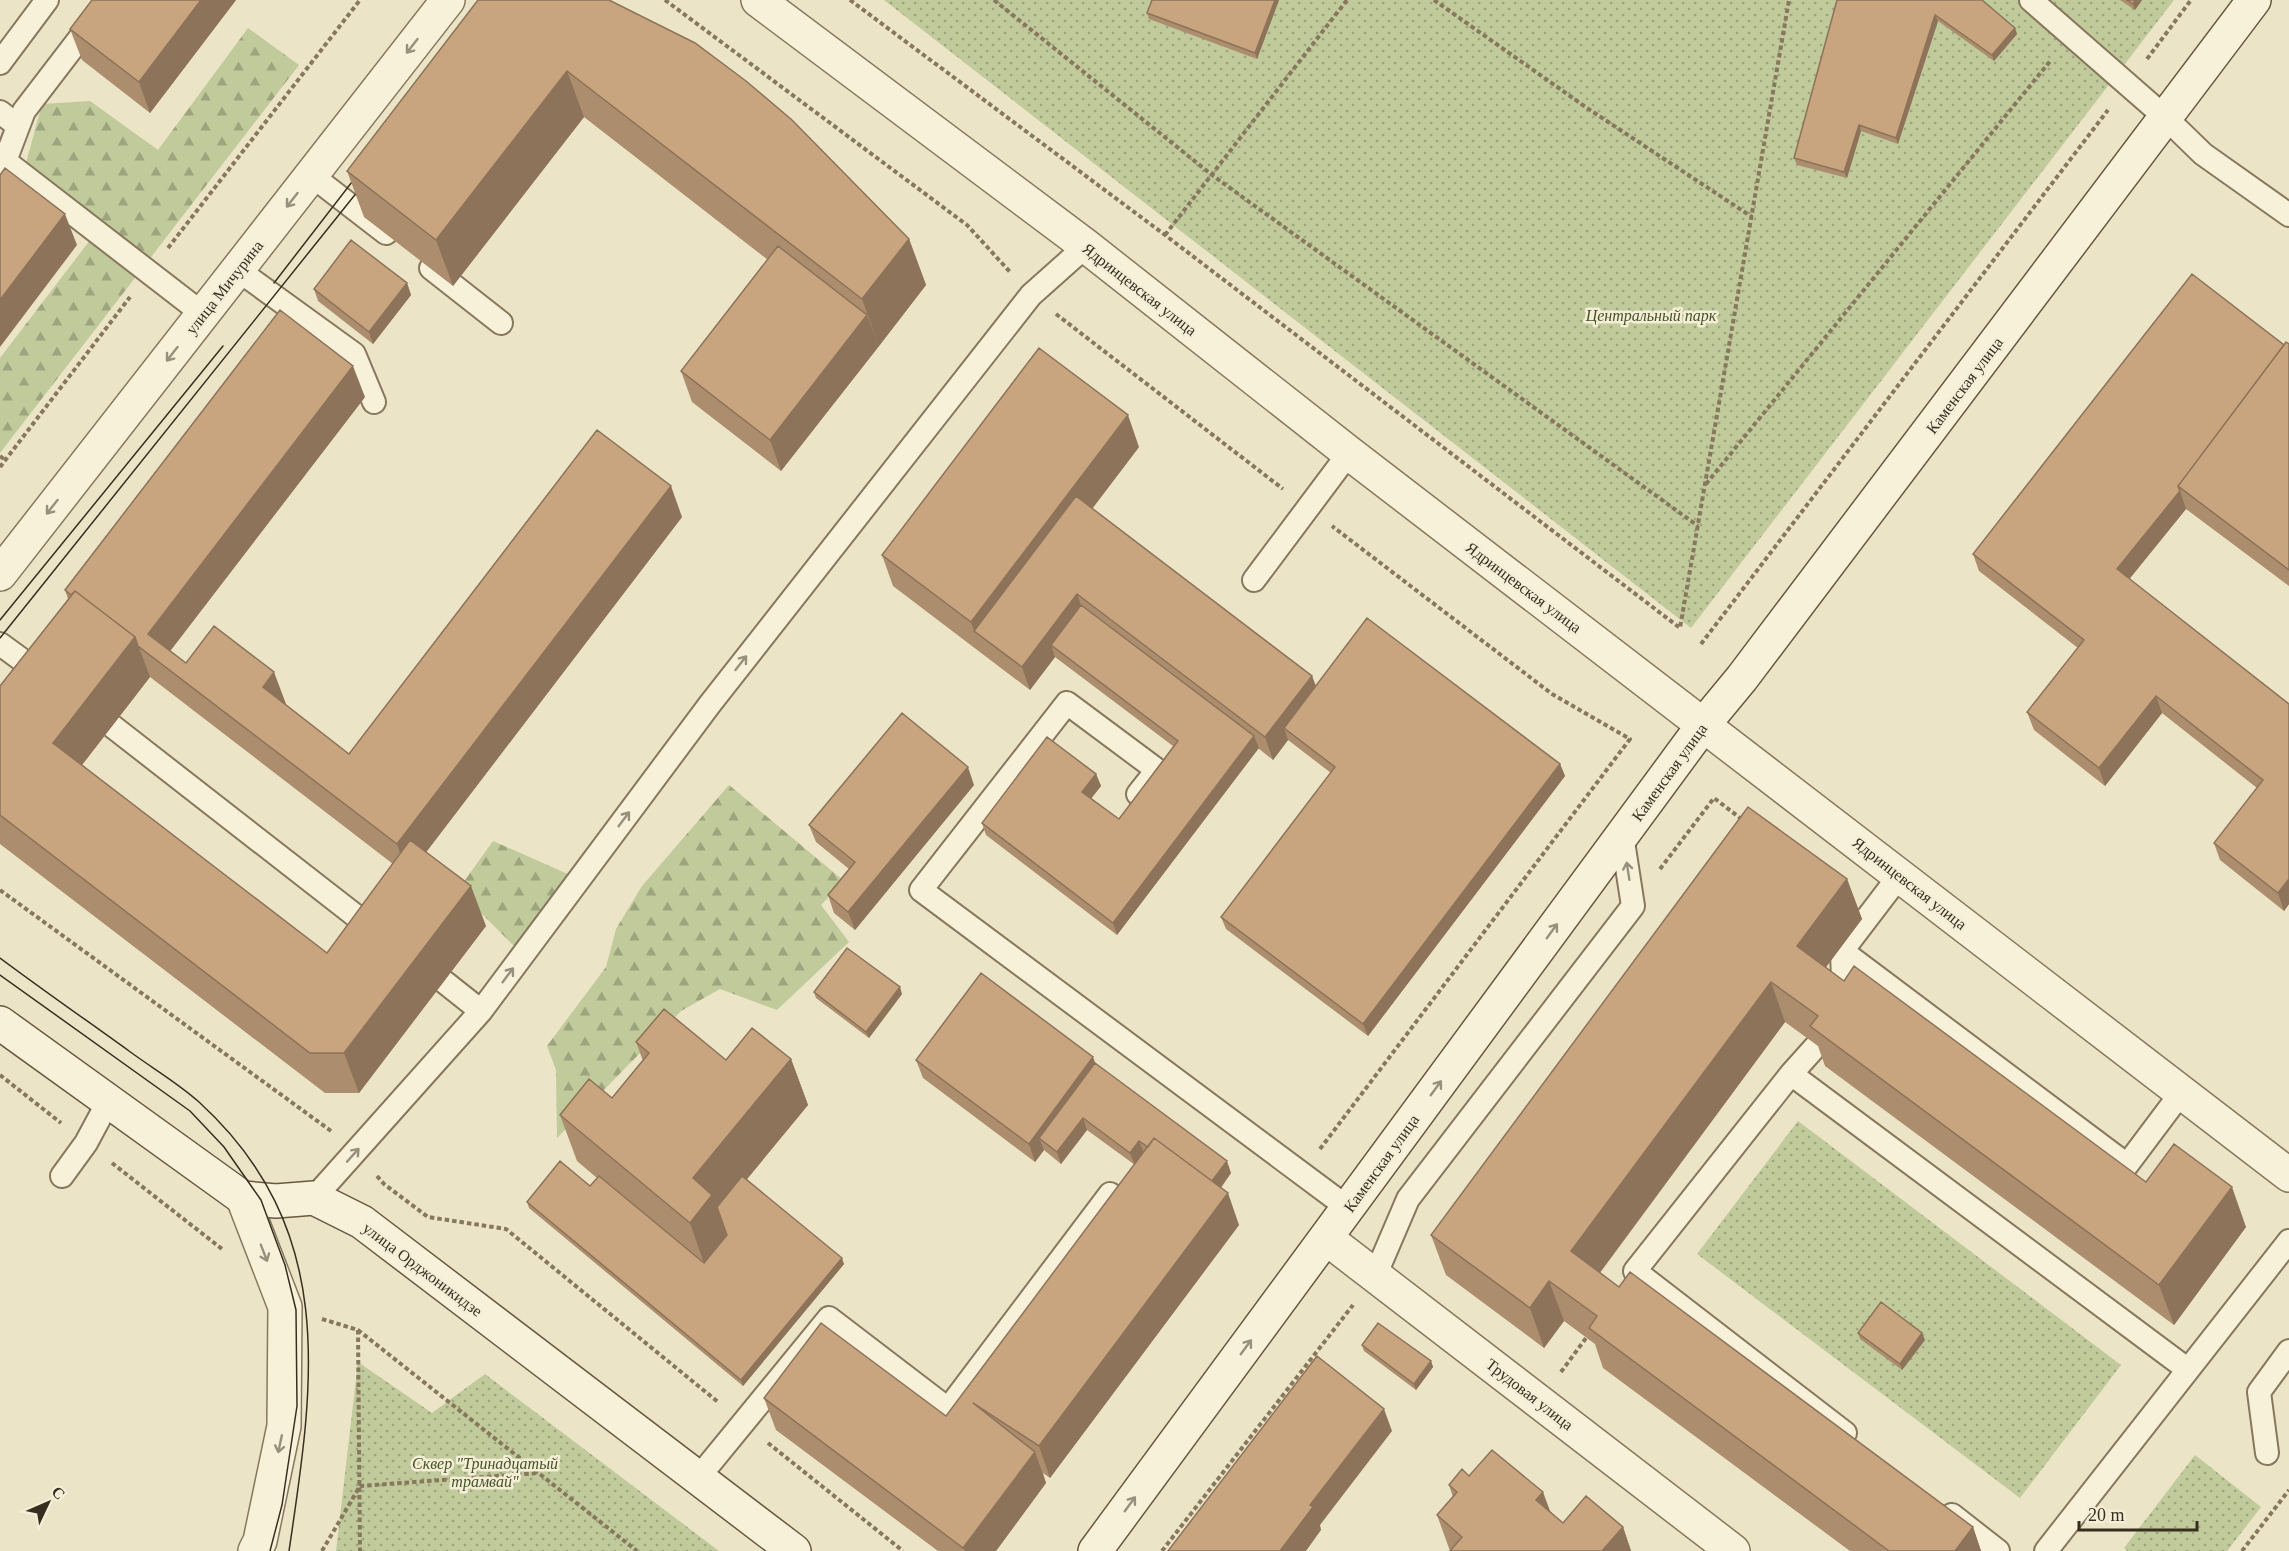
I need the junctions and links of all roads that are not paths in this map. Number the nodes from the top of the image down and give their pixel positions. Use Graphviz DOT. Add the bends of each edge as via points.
graph roads {
  1 [pos="47,0"];
  2 [pos="109,0"];
  3 [pos="448,0"];
  4 [pos="758,0"];
  5 [pos="2031,0"];
  6 [pos="2254,0"];
  7 [pos="0,63"];
  8 [pos="0,112"];
  9 [pos="2166,117"];
  10 [pos="18,126"];
  11 [pos="2,164"];
  12 [pos="311,175"];
  13 [pos="2289,215"];
  14 [pos="1086,246"];
  15 [pos="238,270"];
  16 [pos="203,314"];
  17 [pos="501,323"];
  18 [pos="374,402"];
  19 [pos="1348,453"];
  20 [pos="0,574"];
  21 [pos="1254,580"];
  22 [pos="0,644"];
  23 [pos="50,680"];
  24 [pos="1704,724"];
  25 [pos="112,726"];
  26 [pos="1129,806"];
  27 [pos="1622,836"];
  28 [pos="1900,875"];
  29 [pos="361,920"];
  30 [pos="1842,951"];
  31 [pos="423,965"];
  32 [pos="1844,1010"];
  33 [pos="481,1011"];
  34 [pos="0,1023"];
  35 [pos="1817,1045"];
  36 [pos="1791,1074"];
  37 [pos="2181,1093"];
  38 [pos="108,1101"];
  39 [pos="2289,1175"];
  40 [pos="62,1176"];
  41 [pos="1110,1194"];
  42 [pos="243,1198"];
  43 [pos="314,1198"];
  44 [pos="1348,1208"];
  45 [pos="1326,1238"];
  46 [pos="2289,1241"];
  47 [pos="1376,1276"];
  48 [pos="2289,1351"];
  49 [pos="2187,1369"];
  50 [pos="1858,1443"];
  51 [pos="2266,1453"];
  52 [pos="698,1478"];
  53 [pos="1933,1501"];
  54 [pos="255,1551"];
  55 [pos="794,1551"];
  56 [pos="1095,1551"];
  57 [pos="1733,1551"];
  58 [pos="1998,1551"];
  59 [pos="2046,1551"];
  1 -- 7 [label="lane"];
  2 -- 10 [label="lane" via="24,111"];
  3 -- 12 [label="street, улица Мичурина, one-way"];
  4 -- 14 [label="street, Ядринцевская улица"];
  5 -- 9 [label="lane"];
  6 -- 9 [label="street, Каменская улица"];
  8 -- 10 [label="lane"];
  9 -- 13 [label="lane" via="2203,154"];
  9 -- 24 [label="street, Каменская улица"];
  10 -- 11 [label="lane"];
  11 -- 16 [label="lane"];
  12 -- 15 [label="street, улица Мичурина, one-way"];
  12 -- 17 [label="lane"];
  14 -- 19 [label="street, Ядринцевская улица"];
  33 -- 14 [label="lane, one-way" via="710,704 1031,295"];
  15 -- 16 [label="street, улица Мичурина"];
  15 -- 18 [label="lane" via="354,354"];
  16 -- 20 [label="street, улица Мичурина, one-way"];
  19 -- 21 [label="lane"];
  19 -- 24 [label="street, Ядринцевская улица"];
  22 -- 23 [label="lane"];
  24 -- 27 [label="street, Каменская улица"];
  24 -- 28 [label="street, Ядринцевская улица"];
  25 -- 29 [label="lane"];
  26 -- 44 [label="lane" via="1156,770 1067,703 921,890"];
  44 -- 27 [label="street, Каменская улица, one-way"];
  47 -- 27 [label="lane, one-way" via="1407,1199 1633,906"];
  28 -- 30 [label="lane"];
  28 -- 37 [label="street, Ядринцевская улица"];
  30 -- 32 [label="lane"];
  30 -- 37 [label="lane" via="2127,1165"];
  31 -- 33 [label="lane"];
  43 -- 33 [label="lane, one-way"];
  34 -- 38 [label="street"];
  35 -- 36 [label="lane"];
  36 -- 49 [label="lane"];
  36 -- 50 [label="lane" via="1635,1271"];
  37 -- 39 [label="street, Ядринцевская улица"];
  38 -- 40 [label="lane" via="86,1143"];
  38 -- 42 [label="street"];
  41 -- 52 [label="lane" via="948,1409 829,1318"];
  42 -- 43 [label="street"];
  42 -- 54 [label="street, one-way" via="285,1307 284,1426"];
  43 -- 52 [label="street, улица Орджоникидзе" via="362,1222 404,1252"];
  44 -- 45 [label="street, Каменская улица"];
  45 -- 47 [label="street, Трудовая улица"];
  56 -- 45 [label="street, Каменская улица, one-way"];
  46 -- 49 [label="lane"];
  47 -- 57 [label="street, Трудовая улица"];
  48 -- 51 [label="lane" via="2259,1392"];
  49 -- 59 [label="lane"];
  52 -- 55 [label="street, улица Орджоникидзе"];
  53 -- 58 [label="lane"];
}
